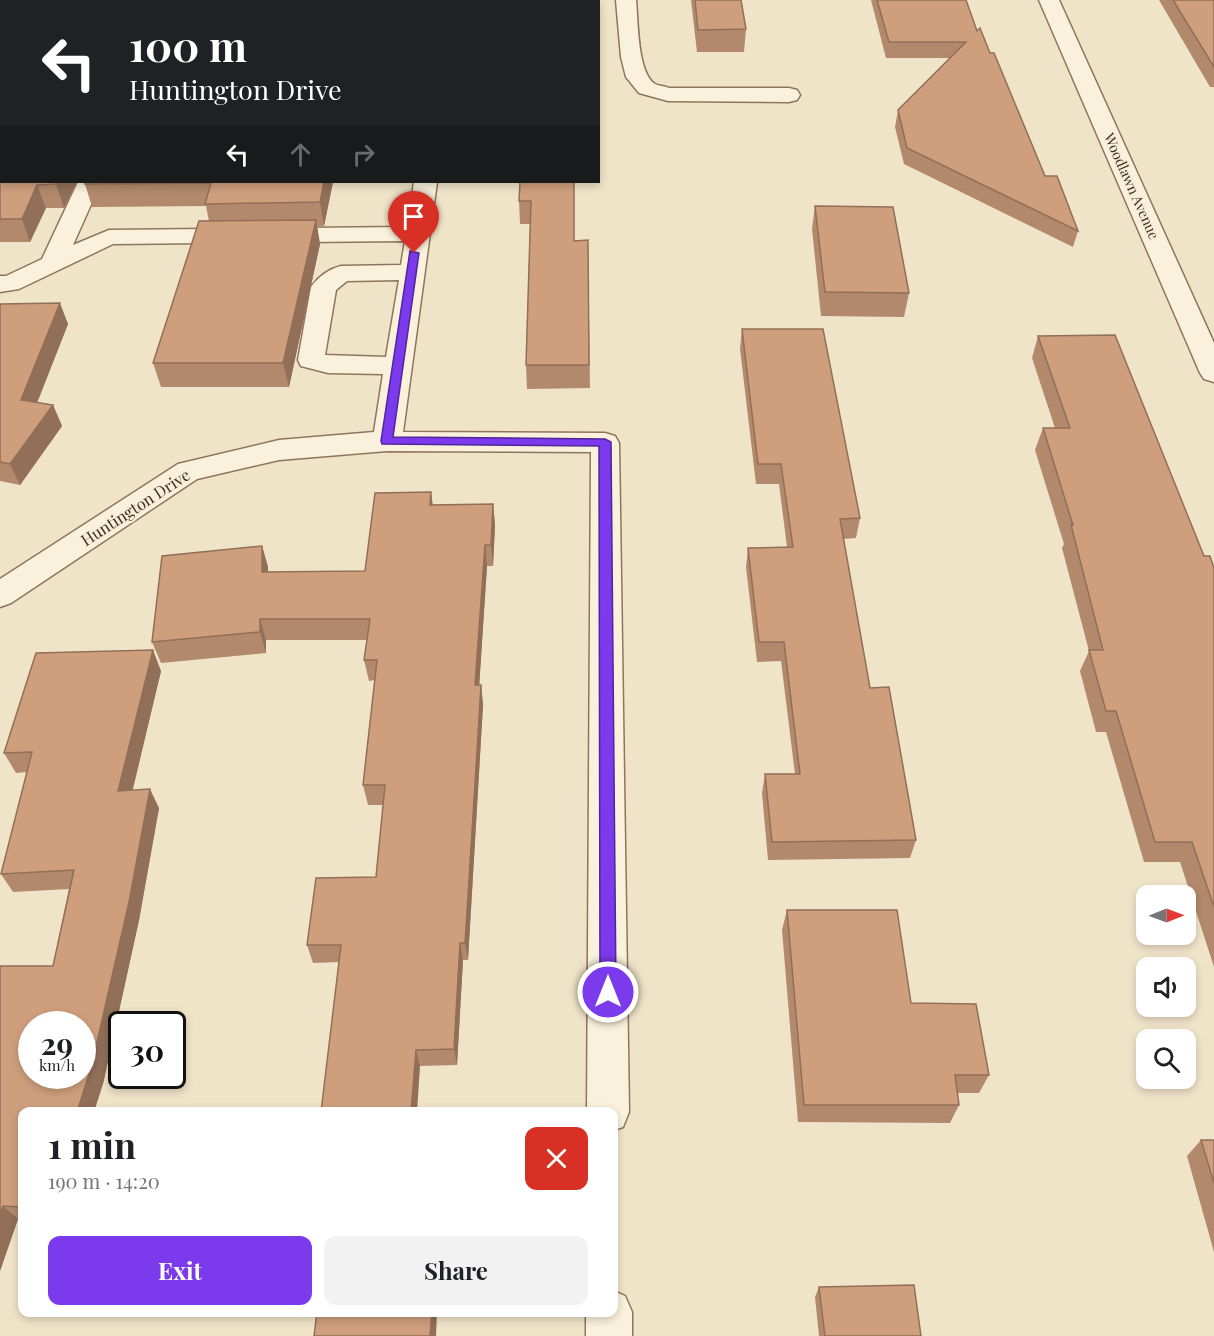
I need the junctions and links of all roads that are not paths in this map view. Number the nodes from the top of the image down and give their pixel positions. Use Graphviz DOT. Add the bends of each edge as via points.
graph roads {
  1 [pos="1049,0"];
  2 [pos="626,2"];
  3 [pos="789,95"];
  4 [pos="89,183"];
  5 [pos="426,183"];
  6 [pos="417,234"];
  7 [pos="52,264"];
  8 [pos="411,272"];
  9 [pos="0,284"];
  10 [pos="397,366"];
  11 [pos="1214,373"];
  12 [pos="387,441"];
  13 [pos="0,595"];
  14 [pos="608,1107"];
  15 [pos="609,1317"];
  16 [pos="609,1336"];
  1 -- 11 [label="street, Woodlawn Avenue"];
  2 -- 3 [label="street" via="631,57 637,77 647,87 668,94"];
  4 -- 7 [label="street"];
  5 -- 6 [label="street"];
  6 -- 7 [label="street" via="109,237"];
  6 -- 8 [label="street"];
  7 -- 9 [label="street" via="10,284"];
  8 -- 10 [label="street"];
  8 -- 10 [label="street" via="341,274 324,287 311,360"];
  10 -- 12 [label="street"];
  12 -- 13 [label="street, Huntington Drive" via="279,450 188,471"];
  12 -- 14 [label="street, Huntington Drive" via="605,442"];
  15 -- 16 [label="street"];
}
